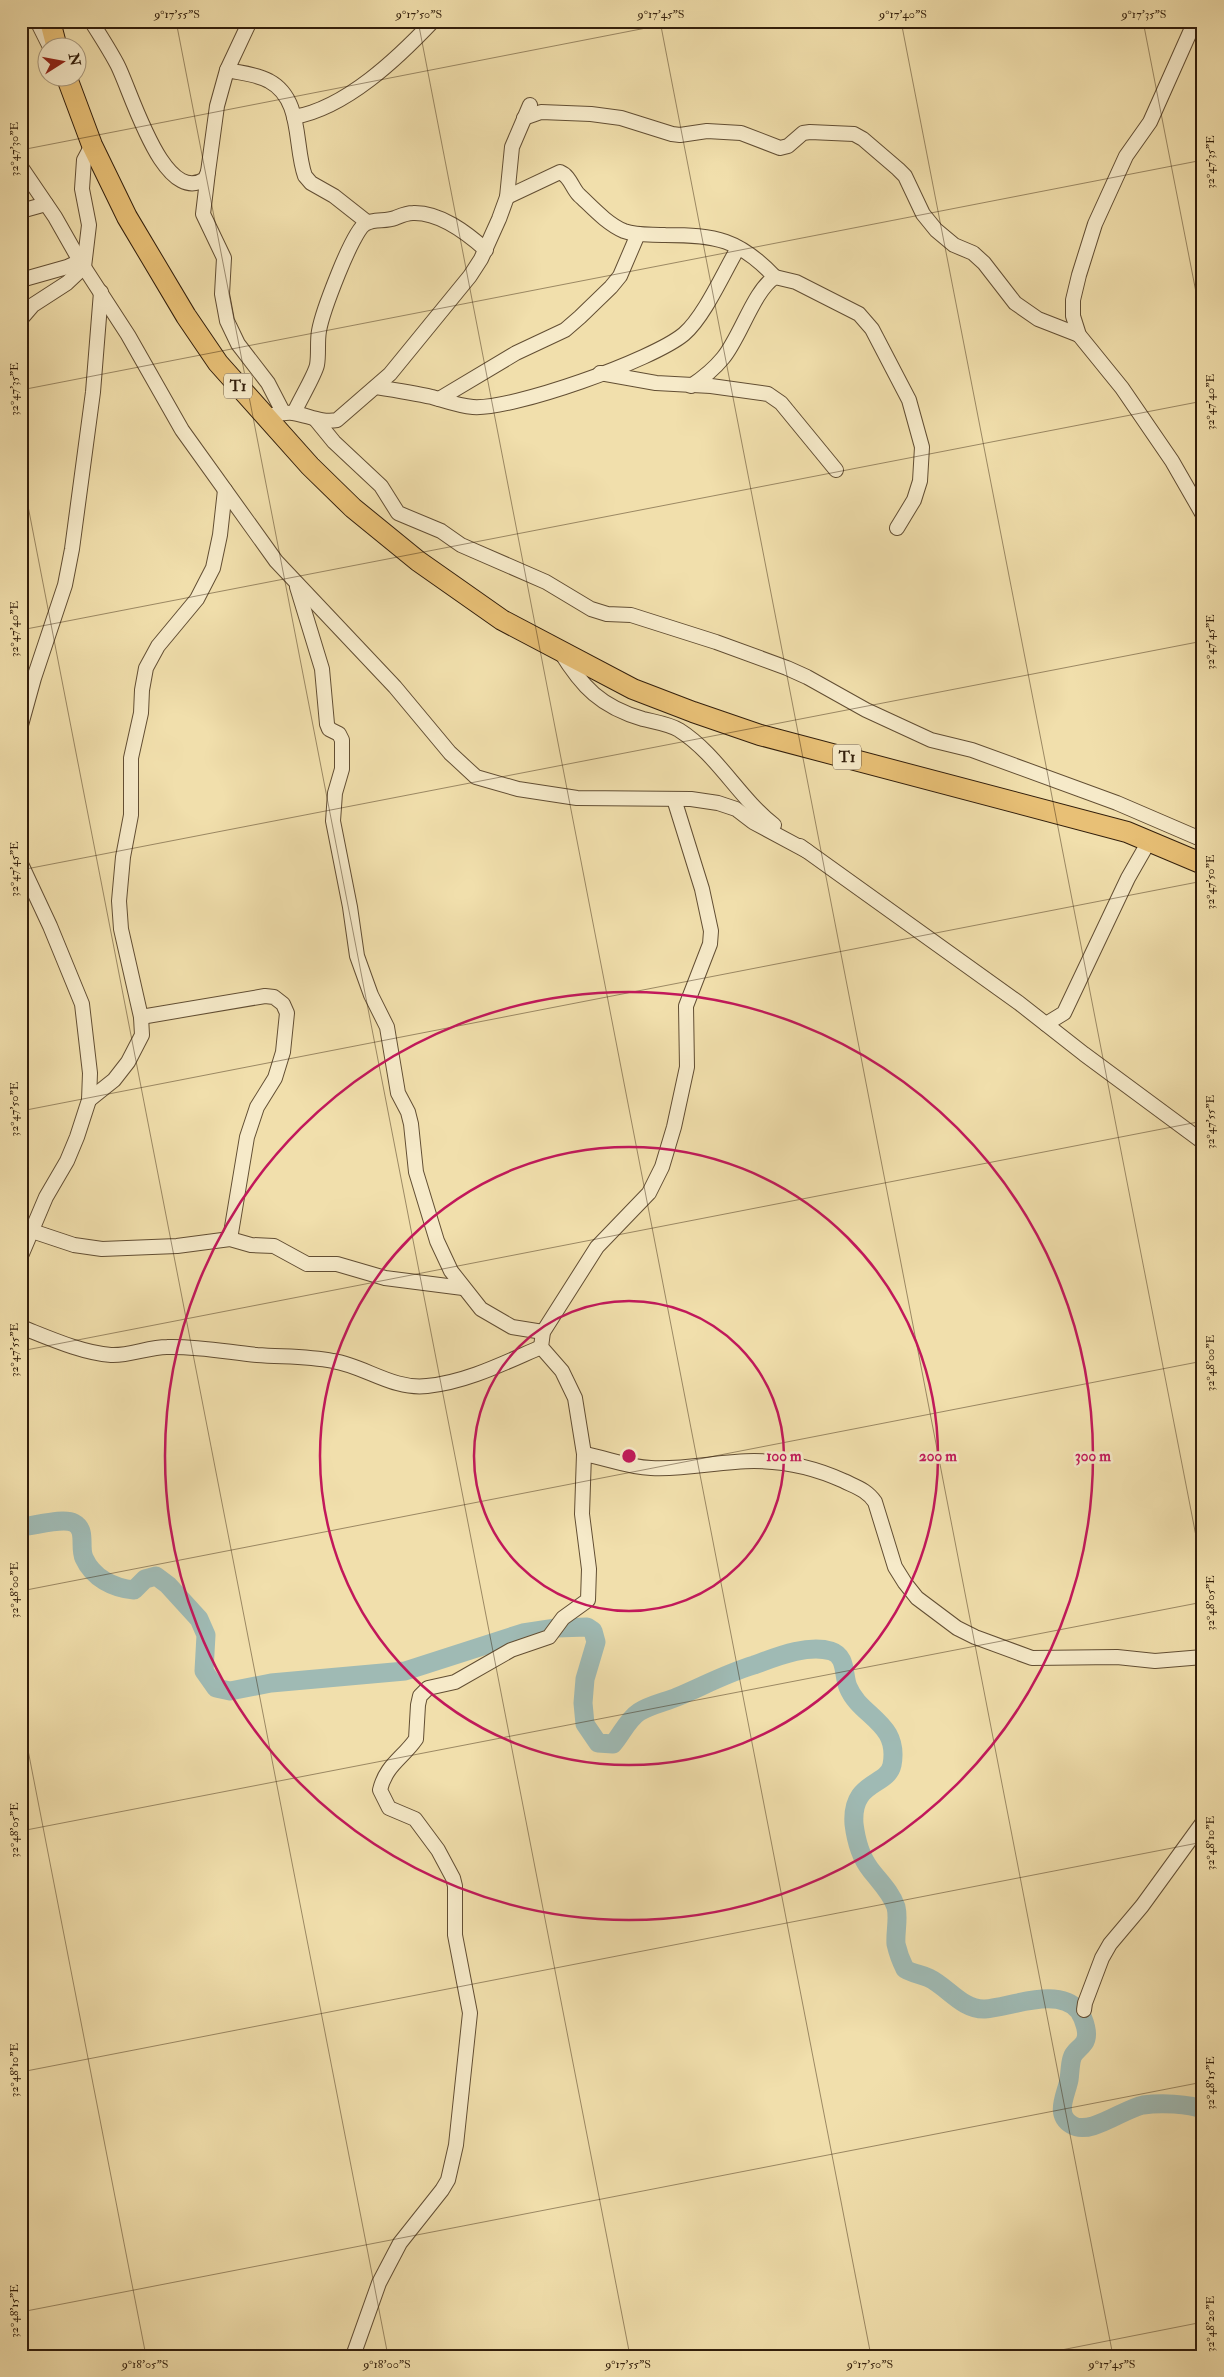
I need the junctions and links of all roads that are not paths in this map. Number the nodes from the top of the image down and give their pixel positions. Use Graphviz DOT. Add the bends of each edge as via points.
graph roads {
  1 [pos="37,21"];
  2 [pos="50,21"];
  3 [pos="91,21"];
  4 [pos="250,21"];
  5 [pos="433,21"];
  6 [pos="1195,21"];
  7 [pos="45,38"];
  8 [pos="54,38"];
  9 [pos="227,70"];
  10 [pos="71,88"];
  11 [pos="530,105"];
  12 [pos="294,117"];
  13 [pos="524,118"];
  14 [pos="92,145"];
  15 [pos="21,167"];
  16 [pos="208,172"];
  17 [pos="507,196"];
  18 [pos="46,204"];
  19 [pos="21,211"];
  20 [pos="367,222"];
  21 [pos="638,234"];
  22 [pos="738,248"];
  23 [pos="486,250"];
  24 [pos="82,264"];
  25 [pos="775,277"];
  26 [pos="21,280"];
  27 [pos="100,292"];
  28 [pos="21,318"];
  29 [pos="1080,335"];
  30 [pos="600,373"];
  31 [pos="691,386"];
  32 [pos="376,387"];
  33 [pos="439,399"];
  34 [pos="280,414"];
  35 [pos="316,420"];
  36 [pos="836,470"];
  37 [pos="225,490"];
  38 [pos="1203,515"];
  39 [pos="897,528"];
  40 [pos="297,584"];
  41 [pos="559,651"];
  42 [pos="21,725"];
  43 [pos="674,799"];
  44 [pos="1203,840"];
  45 [pos="1148,843"];
  46 [pos="806,851"];
  47 [pos="1203,864"];
  48 [pos="23,873"];
  49 [pos="141,1017"];
  50 [pos="1046,1024"];
  51 [pos="89,1100"];
  52 [pos="1203,1142"];
  53 [pos="32,1231"];
  54 [pos="230,1239"];
  55 [pos="21,1256"];
  56 [pos="463,1288"];
  57 [pos="21,1327"];
  58 [pos="543,1332"];
  59 [pos="541,1347"];
  60 [pos="584,1454"];
  61 [pos="1203,1657"];
  62 [pos="1203,1822"];
  63 [pos="1084,2010"];
  64 [pos="353,2356"];
  1 -- 7 [label="street"];
  2 -- 8 [label="highway"];
  3 -- 16 [label="street" via="118,65 163,164 177,180 185,183 200,182"];
  4 -- 9 [label="street"];
  5 -- 12 [label="street" via="392,61 359,87 318,111"];
  6 -- 29 [label="street" via="1150,122 1126,156 1090,237 1073,300 1073,316"];
  9 -- 12 [label="street" via="270,81 287,100"];
  9 -- 16 [label="street" via="217,106"];
  10 -- 14 [label="highway, T1"];
  11 -- 13 [label="street"];
  12 -- 20 [label="street" via="303,168 310,183 334,196"];
  13 -- 17 [label="street" via="512,147"];
  13 -- 29 [label="street" via="541,112 591,114 621,118 672,134 707,131 742,134 780,148 810,132 854,134 905,176 923,214 936,230 984,263 1014,303 1038,319"];
  14 -- 24 [label="street" via="84,160 82,188 89,225"];
  14 -- 34 [label="highway, T1" via="127,217 218,363"];
  15 -- 18 [label="street"];
  16 -- 34 [label="street" via="202,214 224,258 222,294 228,321 238,344 268,383"];
  17 -- 21 [label="street" via="560,172 578,194 611,224"];
  17 -- 23 [label="street"];
  18 -- 19 [label="street"];
  18 -- 24 [label="street"];
  20 -- 23 [label="street" via="419,213 467,233"];
  20 -- 34 [label="street" via="357,234 330,295 319,331 317,366"];
  21 -- 22 [label="street" via="721,239"];
  21 -- 33 [label="street" via="620,276 565,330 516,353"];
  22 -- 25 [label="street" via="764,264"];
  22 -- 30 [label="street" via="695,323 684,334 652,354"];
  23 -- 32 [label="street" via="470,276 405,357"];
  24 -- 26 [label="street"];
  24 -- 27 [label="street"];
  24 -- 28 [label="street" via="67,283 33,305"];
  25 -- 31 [label="street" via="763,290 724,357"];
  25 -- 39 [label="street" via="796,282 859,314 872,329 909,400 922,447 920,481 914,500"];
  27 -- 37 [label="street" via="182,430"];
  27 -- 42 [label="street" via="93,392 72,549 65,585"];
  29 -- 38 [label="street" via="1122,388 1172,461"];
  30 -- 31 [label="street"];
  30 -- 33 [label="street" via="522,400 494,406 474,407"];
  31 -- 36 [label="street" via="756,392 774,398"];
  32 -- 33 [label="street"];
  32 -- 35 [label="street" via="336,420"];
  34 -- 35 [label="street"];
  34 -- 41 [label="highway, T1" via="353,508 418,561 502,620"];
  35 -- 44 [label="street" via="334,442 381,486 398,513 546,582 591,610 631,615 787,668 931,740 972,750 1118,803"];
  37 -- 40 [label="street" via="276,561"];
  37 -- 49 [label="street" via="213,568 197,599 158,646 146,668 142,690 132,758 131,815 119,901"];
  40 -- 43 [label="street" via="395,687 450,753 476,777 518,789 577,798"];
  40 -- 56 [label="street" via="322,669 327,724 342,740 342,768 335,793 333,821 357,956 386,1027 398,1093 411,1124 416,1172 437,1241 450,1271"];
  41 -- 45 [label="highway, T1" via="633,689 752,732 1127,832"];
  41 -- 46 [label="street" via="574,676 600,701 679,730 714,762 757,812"];
  43 -- 46 [label="street" via="736,808 754,822"];
  43 -- 58 [label="street" via="702,889 710,931 710,944 686,1006 687,1067 674,1127 662,1167 649,1193 597,1247"];
  45 -- 47 [label="highway, T1"];
  45 -- 50 [label="street" via="1064,1013"];
  46 -- 50 [label="street"];
  48 -- 51 [label="street" via="50,926 82,1004 90,1073"];
  49 -- 51 [label="street" via="142,1035 128,1062 114,1080"];
  49 -- 54 [label="street" via="265,996 274,997 283,1004 287,1013 283,1052 275,1078 257,1107 247,1137"];
  50 -- 52 [label="street"];
  51 -- 53 [label="street" via="67,1161 46,1197"];
  53 -- 54 [label="street" via="74,1245 102,1249"];
  53 -- 55 [label="street"];
  54 -- 56 [label="street" via="251,1245 274,1246 307,1264 337,1264 385,1278"];
  56 -- 58 [label="street" via="481,1308 512,1327"];
  57 -- 59 [label="street" via="101,1354 197,1346 258,1355 301,1356 334,1361 404,1385 426,1386 472,1375"];
  58 -- 59 [label="street"];
  59 -- 60 [label="street" via="572,1388"];
  60 -- 61 [label="street" via="636,1467 688,1468 755,1461 829,1474 871,1496 895,1567 917,1598 975,1638 1032,1658 1112,1656 1155,1661"];
  60 -- 64 [label="street" via="582,1498 589,1568 588,1600 563,1618 549,1637 511,1650 455,1682 428,1688 420,1696 416,1739 392,1763 383,1778 380,1790 389,1808 415,1819 438,1850 453,1878 456,1935 470,2013 456,2145 448,2180 436,2200 400,2243 379,2283"];
  62 -- 63 [label="street" via="1110,1944"];
}
